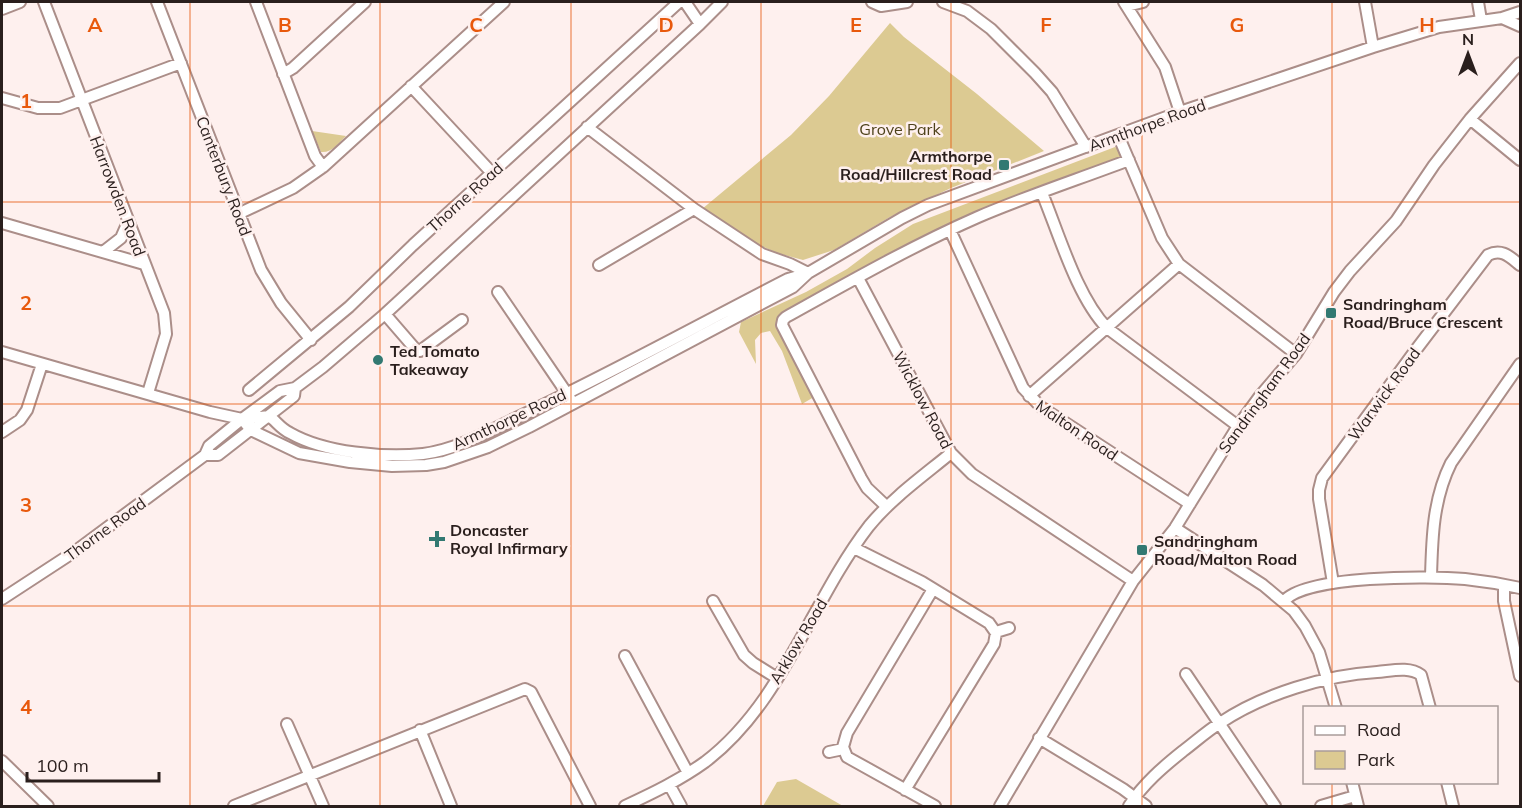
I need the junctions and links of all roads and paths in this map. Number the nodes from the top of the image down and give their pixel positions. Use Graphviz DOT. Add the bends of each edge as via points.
graph roads {
  1 [pos="20,2"];
  2 [pos="44,2"];
  3 [pos="157,2"];
  4 [pos="256,2"];
  5 [pos="365,2"];
  6 [pos="504,2"];
  7 [pos="679,2"];
  8 [pos="685,2"];
  9 [pos="722,2"];
  10 [pos="872,2"];
  11 [pos="902,2"];
  12 [pos="943,2"];
  13 [pos="1143,2"];
  14 [pos="1365,2"];
  15 [pos="1478,2"];
  16 [pos="1126,4"];
  17 [pos="2,9"];
  18 [pos="1521,12"];
  19 [pos="1502,18"];
  20 [pos="1481,20"];
  21 [pos="700,24"];
  22 [pos="1521,26"];
  23 [pos="1373,47"];
  24 [pos="181,63"];
  25 [pos="1521,63"];
  26 [pos="283,74"];
  27 [pos="411,86"];
  28 [pos="2,98"];
  29 [pos="82,100"];
  30 [pos="1180,112"];
  31 [pos="1470,119"];
  32 [pos="587,127"];
  33 [pos="1118,135"];
  34 [pos="1086,147"];
  35 [pos="1129,160"];
  36 [pos="1521,160"];
  37 [pos="323,167"];
  38 [pos="492,173"];
  39 [pos="1042,193"];
  40 [pos="694,209"];
  41 [pos="238,214"];
  42 [pos="128,222"];
  43 [pos="2,223"];
  44 [pos="950,230"];
  45 [pos="103,252"];
  46 [pos="144,264"];
  47 [pos="1179,264"];
  48 [pos="599,265"];
  49 [pos="1521,266"];
  50 [pos="808,273"];
  51 [pos="858,278"];
  52 [pos="498,292"];
  53 [pos="385,314"];
  54 [pos="462,320"];
  55 [pos="1107,328"];
  56 [pos="311,340"];
  57 [pos="2,352"];
  58 [pos="1296,354"];
  59 [pos="42,364"];
  60 [pos="1521,364"];
  61 [pos="296,388"];
  62 [pos="249,390"];
  63 [pos="148,393"];
  64 [pos="567,393"];
  65 [pos="1029,396"];
  66 [pos="574,404"];
  67 [pos="269,416"];
  68 [pos="242,419"];
  69 [pos="1238,426"];
  70 [pos="251,430"];
  71 [pos="2,432"];
  72 [pos="951,453"];
  73 [pos="205,455"];
  74 [pos="1190,504"];
  75 [pos="886,506"];
  76 [pos="1175,528"];
  77 [pos="854,548"];
  78 [pos="1431,577"];
  79 [pos="1133,581"];
  80 [pos="1333,583"];
  81 [pos="1504,585"];
  82 [pos="1521,588"];
  83 [pos="933,589"];
  84 [pos="2,599"];
  85 [pos="713,601"];
  86 [pos="1284,601"];
  87 [pos="1009,628"];
  88 [pos="996,632"];
  89 [pos="625,656"];
  90 [pos="1186,674"];
  91 [pos="1521,676"];
  92 [pos="777,678"];
  93 [pos="1328,679"];
  94 [pos="1335,706"];
  95 [pos="1429,706"];
  96 [pos="1220,722"];
  97 [pos="287,724"];
  98 [pos="420,730"];
  99 [pos="1040,738"];
  100 [pos="843,749"];
  101 [pos="829,752"];
  102 [pos="2,761"];
  103 [pos="688,773"];
  104 [pos="309,776"];
  105 [pos="1352,784"];
  106 [pos="1447,784"];
  107 [pos="670,786"];
  108 [pos="905,790"];
  109 [pos="1356,801"];
  110 [pos="1131,802"];
  111 [pos="48,807"];
  112 [pos="234,807"];
  113 [pos="323,807"];
  114 [pos="451,807"];
  115 [pos="590,807"];
  116 [pos="625,807"];
  117 [pos="681,807"];
  118 [pos="935,807"];
  119 [pos="1000,807"];
  120 [pos="1146,807"];
  121 [pos="1275,807"];
  122 [pos="1321,807"];
  123 [pos="1453,807"];
  1 -- 17 [label="street"];
  2 -- 29 [label="street, Harrowden Road"];
  3 -- 24 [label="street, Canterbury Road"];
  4 -- 26 [label="street"];
  5 -- 26 [label="street"];
  6 -- 27 [label="street"];
  7 -- 38 [label="street, Thorne Road"];
  8 -- 21 [label="street"];
  9 -- 21 [label="street, Thorne Road"];
  10 -- 11 [label="street" via="881,6"];
  12 -- 34 [label="street" via="967,11 983,23 1035,73 1052,92"];
  13 -- 16 [label="street"];
  14 -- 23 [label="street"];
  15 -- 20 [label="street"];
  16 -- 30 [label="street" via="1165,67"];
  18 -- 19 [label="street, Armthorpe Road"];
  19 -- 20 [label="street, Armthorpe Road"];
  19 -- 22 [label="street, Armthorpe Road"];
  20 -- 23 [label="street, Armthorpe Road" via="1439,27"];
  21 -- 32 [label="street, Thorne Road"];
  23 -- 30 [label="street, Armthorpe Road"];
  24 -- 29 [label="street"];
  24 -- 41 [label="street, Canterbury Road"];
  25 -- 31 [label="street, Sandringham Road"];
  26 -- 37 [label="street" via="315,156"];
  27 -- 37 [label="street"];
  27 -- 38 [label="street"];
  28 -- 29 [label="street" via="49,109"];
  29 -- 42 [label="street, Harrowden Road"];
  30 -- 33 [label="street, Armthorpe Road"];
  31 -- 36 [label="street"];
  31 -- 58 [label="street, Sandringham Road" via="1396,221 1334,292"];
  32 -- 40 [label="street"];
  32 -- 53 [label="street, Thorne Road"];
  33 -- 34 [label="street, Armthorpe Road"];
  33 -- 35 [label="street"];
  34 -- 50 [label="street, Armthorpe Road" via="928,205"];
  35 -- 39 [label="street, Armthorpe Road"];
  35 -- 47 [label="street" via="1162,238"];
  37 -- 41 [label="street" via="293,188"];
  38 -- 56 [label="street, Thorne Road"];
  39 -- 44 [label="street, Armthorpe Road"];
  39 -- 55 [label="street" via="1083,295"];
  40 -- 48 [label="street"];
  40 -- 50 [label="street" via="762,254"];
  41 -- 56 [label="street, Canterbury Road" via="265,279"];
  42 -- 45 [label="street" via="121,238"];
  42 -- 46 [label="street, Harrowden Road"];
  43 -- 45 [label="street"];
  44 -- 51 [label="street, Armthorpe Road"];
  44 -- 65 [label="street, Malton Road"];
  45 -- 46 [label="street"];
  46 -- 63 [label="street, Harrowden Road" via="164,313 166,334"];
  47 -- 55 [label="street"];
  47 -- 58 [label="street"];
  49 -- 80 [label="street, Warwick Road" via="1499,252 1488,255 1322,478 1318,490"];
  50 -- 64 [label="street, Armthorpe Road" via="788,279"];
  50 -- 66 [label="street, Armthorpe Road" via="793,287"];
  51 -- 72 [label="street, Wicklow Road"];
  51 -- 75 [label="street, Armthorpe Road" via="786,316 782,325 861,478"];
  52 -- 64 [label="street"];
  53 -- 54 [label="street" via="417,351"];
  53 -- 61 [label="street, Thorne Road"];
  55 -- 65 [label="street"];
  55 -- 69 [label="street"];
  56 -- 62 [label="street, Thorne Road"];
  57 -- 59 [label="street"];
  58 -- 69 [label="street, Sandringham Road"];
  59 -- 63 [label="street"];
  59 -- 71 [label="street" via="26,412"];
  60 -- 78 [label="street" via="1443,478 1435,515"];
  61 -- 67 [label="street, Thorne Road" via="294,396"];
  61 -- 68 [label="street, Thorne Road" via="280,392"];
  63 -- 68 [label="street"];
  64 -- 66 [label="street"];
  64 -- 67 [label="street, Armthorpe Road" via="456,446 426,454 361,453 315,443 287,432"];
  65 -- 74 [label="street, Malton Road"];
  66 -- 70 [label="street, Armthorpe Road" via="488,447 426,465 361,463 299,453"];
  67 -- 68 [label="street"];
  67 -- 70 [label="street, Thorne Road"];
  68 -- 70 [label="street, Armthorpe Road"];
  68 -- 73 [label="street, Thorne Road" via="209,446"];
  69 -- 74 [label="street, Sandringham Road"];
  70 -- 73 [label="street, Thorne Road" via="218,455"];
  72 -- 75 [label="street, Arklow Road"];
  72 -- 79 [label="street, Wicklow Road" via="972,474"];
  73 -- 84 [label="street, Thorne Road" via="77,550"];
  74 -- 76 [label="street, Sandringham Road"];
  75 -- 77 [label="street, Arklow Road"];
  76 -- 79 [label="street, Sandringham Road"];
  76 -- 86 [label="street"];
  77 -- 83 [label="street"];
  77 -- 92 [label="street, Arklow Road"];
  78 -- 80 [label="street"];
  78 -- 81 [label="street"];
  79 -- 99 [label="street, Sandringham Road"];
  80 -- 86 [label="street" via="1294,593"];
  81 -- 82 [label="street"];
  81 -- 91 [label="street"];
  83 -- 88 [label="street" via="989,623"];
  83 -- 100 [label="street" via="843,740"];
  85 -- 92 [label="street" via="744,655"];
  86 -- 93 [label="street" via="1312,638"];
  87 -- 88 [label="street"];
  88 -- 108 [label="street" via="994,644"];
  89 -- 103 [label="street"];
  90 -- 96 [label="street"];
  92 -- 103 [label="street, Arklow Road" via="754,712 723,746"];
  93 -- 94 [label="street"];
  93 -- 95 [label="street" via="1412,669 1421,675"];
  93 -- 96 [label="street" via="1282,693"];
  96 -- 110 [label="street" via="1158,771"];
  96 -- 121 [label="street"];
  97 -- 104 [label="street"];
  98 -- 104 [label="street"];
  98 -- 114 [label="street"];
  98 -- 115 [label="street" via="520,689 528,690"];
  99 -- 110 [label="street"];
  99 -- 119 [label="street, Sandringham Road"];
  100 -- 101 [label="street"];
  100 -- 108 [label="street" via="847,757"];
  102 -- 111 [label="street"];
  103 -- 107 [label="street, Arklow Road"];
  104 -- 112 [label="street"];
  104 -- 113 [label="street"];
  105 -- 109 [label="street"];
  106 -- 123 [label="street"];
  107 -- 116 [label="street, Arklow Road"];
  107 -- 117 [label="street"];
  108 -- 118 [label="street"];
  109 -- 122 [label="street"];
  110 -- 120 [label="street"];
}
